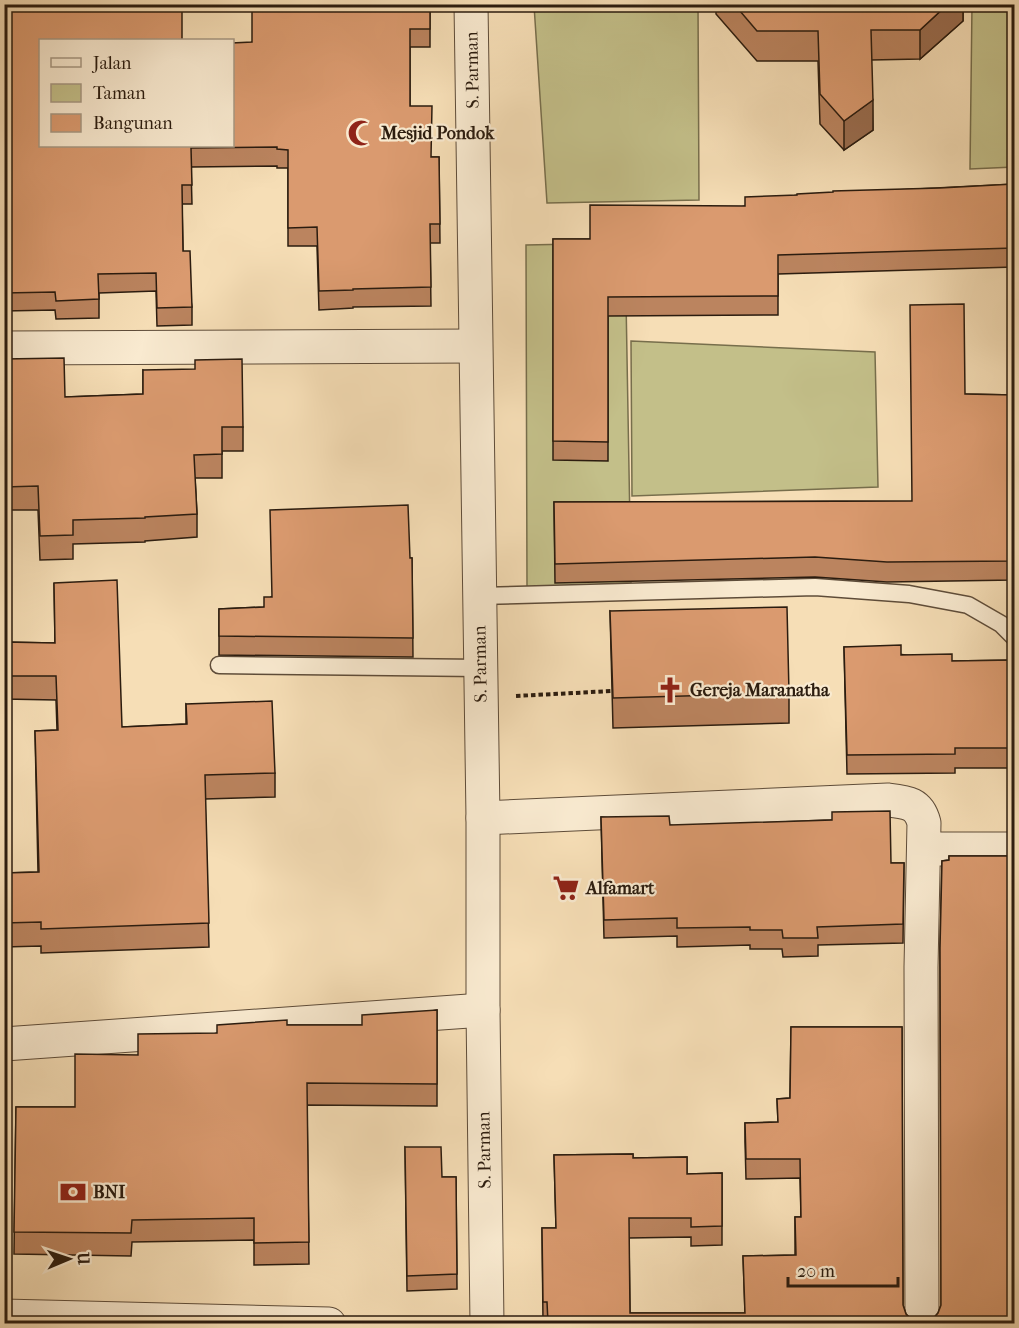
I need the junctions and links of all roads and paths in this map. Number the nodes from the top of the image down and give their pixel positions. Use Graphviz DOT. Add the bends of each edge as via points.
graph roads {
  1 [pos="471,4"];
  2 [pos="475,346"];
  3 [pos="4,348"];
  4 [pos="479,596"];
  5 [pos="1014,637"];
  6 [pos="219,665"];
  7 [pos="480,668"];
  8 [pos="612,691"];
  9 [pos="508,697"];
  10 [pos="483,818"];
  11 [pos="924,849"];
  12 [pos="1014,849"];
  13 [pos="483,1010"];
  14 [pos="4,1044"];
  15 [pos="4,1316"];
  16 [pos="329,1323"];
  17 [pos="487,1323"];
  18 [pos="922,1323"];
  1 -- 2 [label="street, S. Parman"];
  2 -- 3 [label="street"];
  2 -- 4 [label="street, S. Parman"];
  4 -- 5 [label="lane" via="814,586 909,594 969,605 1001,624"];
  4 -- 7 [label="street, S. Parman"];
  6 -- 7 [label="lane"];
  7 -- 10 [label="street, S. Parman"];
  8 -- 9 [label="path"];
  10 -- 11 [label="street" via="906,801 923,817"];
  10 -- 13 [label="street, S. Parman"];
  11 -- 12 [label="street"];
  11 -- 18 [label="street"];
  13 -- 14 [label="street"];
  13 -- 17 [label="street, S. Parman"];
  15 -- 16 [label="street"];
}
